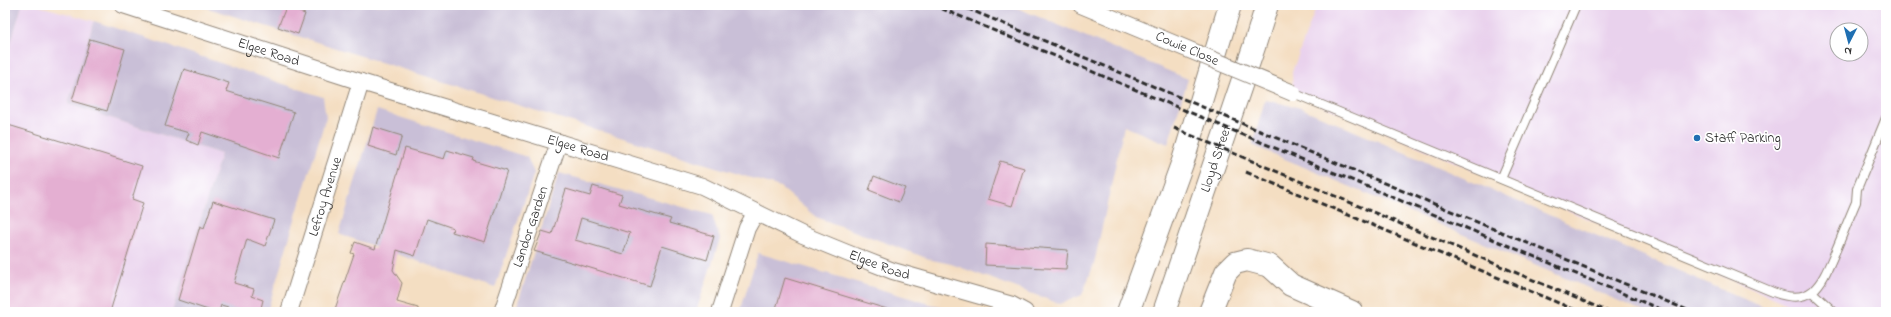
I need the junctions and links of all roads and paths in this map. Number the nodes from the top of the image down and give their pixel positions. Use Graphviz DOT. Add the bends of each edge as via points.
graph roads {
  1 [pos="123,5"];
  2 [pos="1081,5"];
  3 [pos="1230,5"];
  4 [pos="1267,5"];
  5 [pos="1576,5"];
  6 [pos="361,82"];
  7 [pos="1293,93"];
  8 [pos="1886,118"];
  9 [pos="559,142"];
  10 [pos="1500,178"];
  11 [pos="756,212"];
  12 [pos="1812,292"];
  13 [pos="289,312"];
  14 [pos="502,312"];
  15 [pos="720,312"];
  16 [pos="1025,312"];
  17 [pos="1128,312"];
  18 [pos="1164,312"];
  19 [pos="1210,312"];
  20 [pos="1352,312"];
  21 [pos="1834,312"];
  1 -- 6 [label="street, Elgee Road"];
  2 -- 7 [label="street, Cowie Close, bridge"];
  3 -- 17 [label="main road" via="1183,161"];
  4 -- 18 [label="main road, Lloyd Street"];
  5 -- 10 [label="lane"];
  6 -- 9 [label="street, Elgee Road"];
  6 -- 13 [label="street, Lefroy Avenue"];
  7 -- 10 [label="lane"];
  8 -- 12 [label="lane" via="1857,189 1856,202 1825,276"];
  9 -- 11 [label="street, Elgee Road" via="702,186"];
  9 -- 14 [label="street, Landor Garden"];
  10 -- 12 [label="lane" via="1784,296 1798,297"];
  11 -- 15 [label="street" via="747,228"];
  11 -- 16 [label="street, Elgee Road" via="810,238 886,268 1012,305"];
  12 -- 21 [label="lane"];
  19 -- 20 [label="main road" via="1226,272 1235,263 1247,260 1270,266 1291,285"];
}
